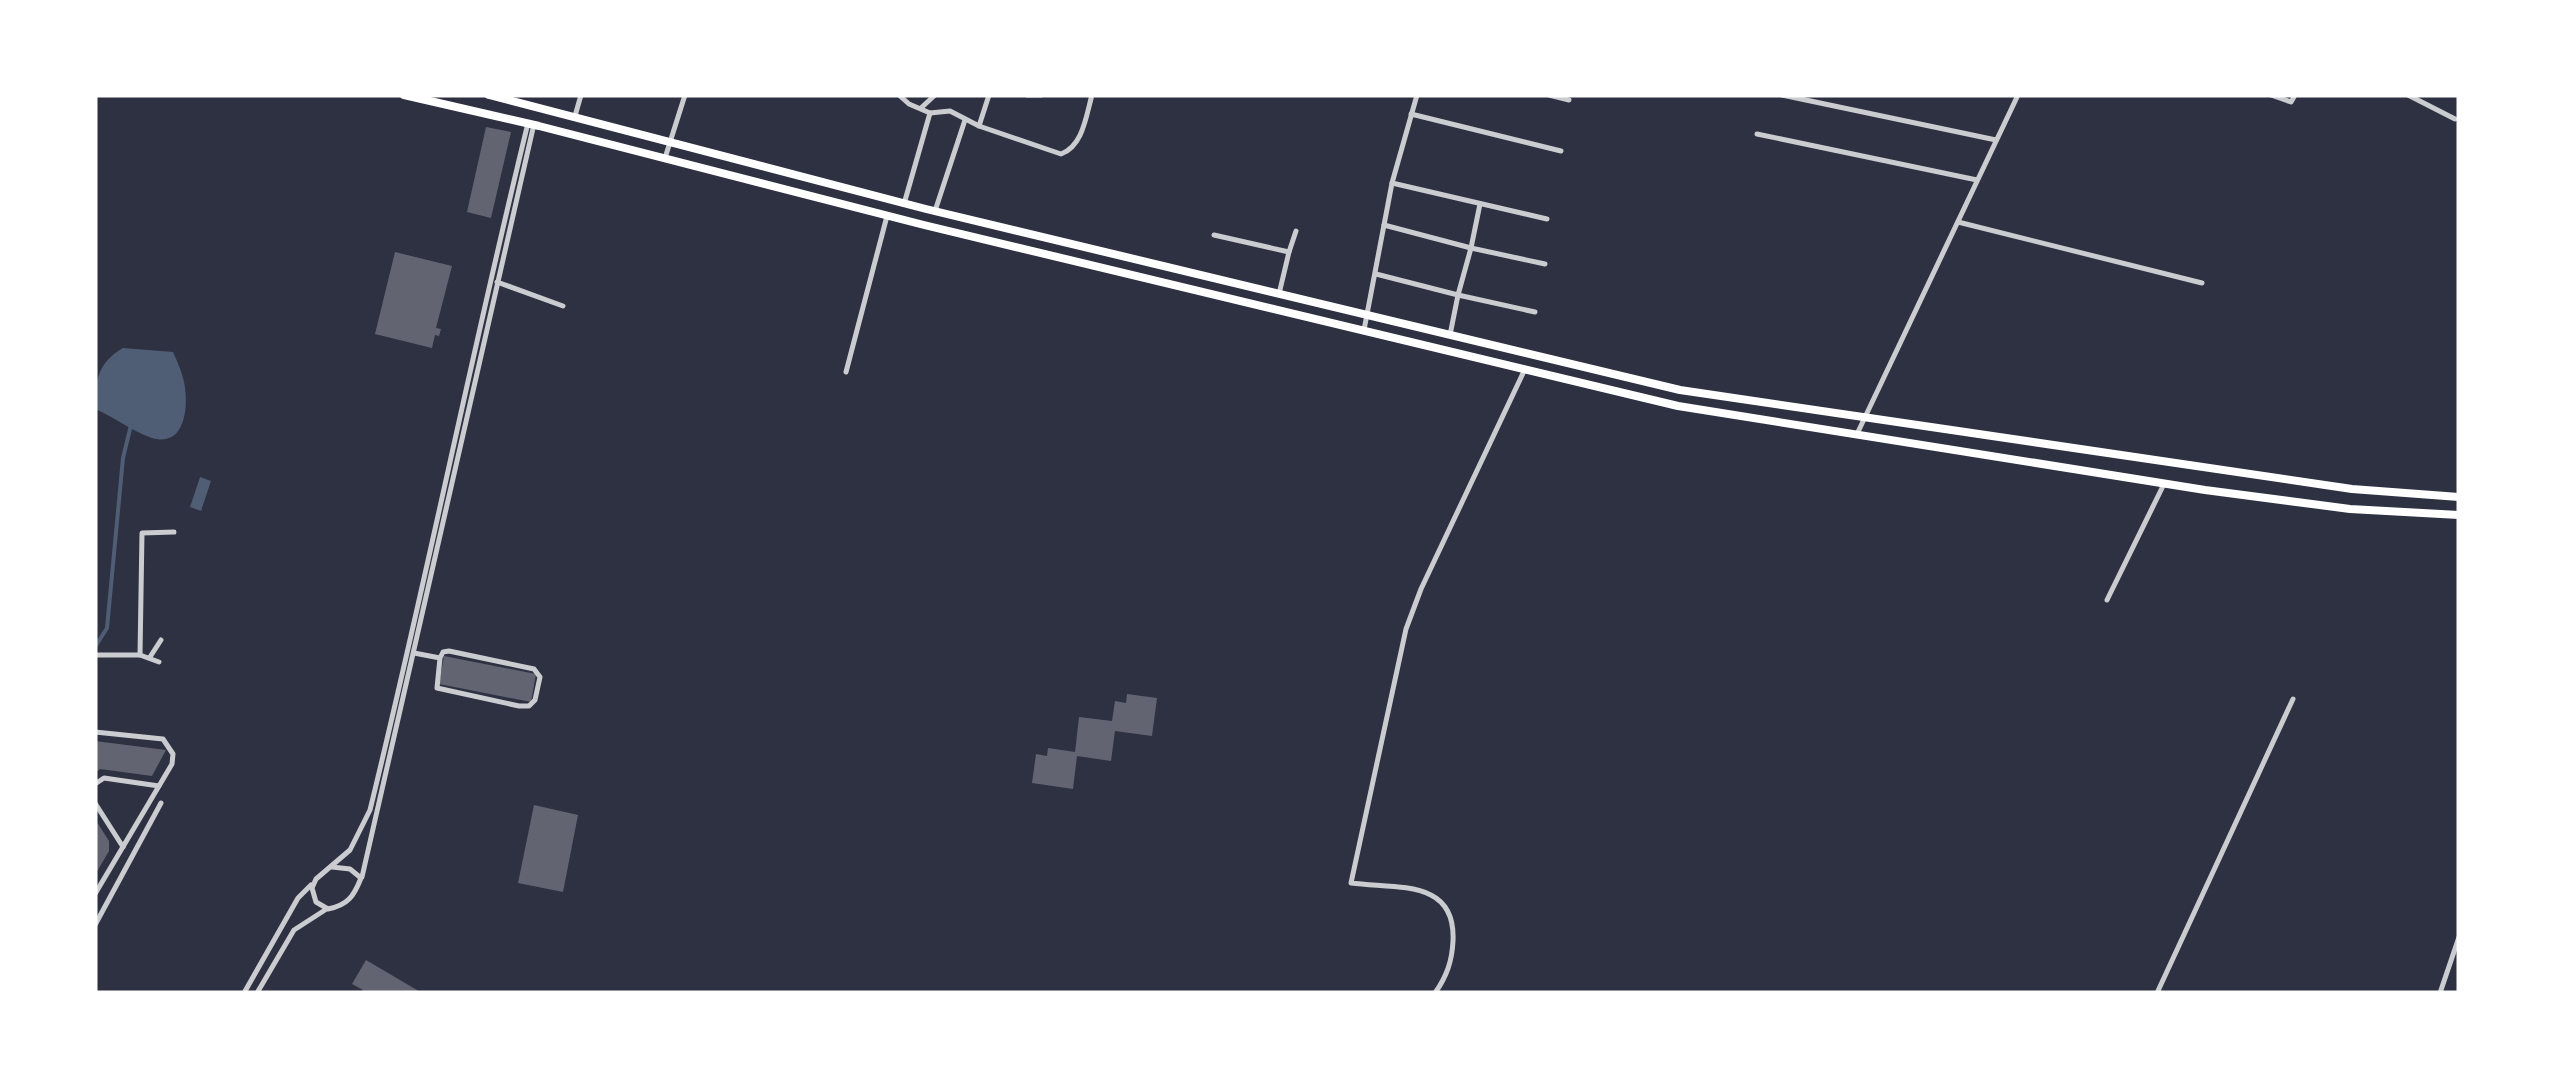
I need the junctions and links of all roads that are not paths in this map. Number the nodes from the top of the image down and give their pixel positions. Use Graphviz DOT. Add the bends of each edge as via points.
graph roads {
  1 [pos="404,95"];
  2 [pos="488,95"];
  3 [pos="581,95"];
  4 [pos="685,95"];
  5 [pos="899,95"];
  6 [pos="935,95"];
  7 [pos="989,95"];
  8 [pos="1027,95"];
  9 [pos="1040,95"];
  10 [pos="1092,95"];
  11 [pos="1417,95"];
  12 [pos="1548,95"];
  13 [pos="1782,95"];
  14 [pos="2018,95"];
  15 [pos="2271,95"];
  16 [pos="2295,95"];
  17 [pos="2408,95"];
  18 [pos="1569,100"];
  19 [pos="535,108"];
  20 [pos="921,108"];
  21 [pos="930,113"];
  22 [pos="1412,114"];
  23 [pos="575,117"];
  24 [pos="2455,119"];
  25 [pos="966,120"];
  26 [pos="531,124"];
  27 [pos="979,126"];
  28 [pos="1757,134"];
  29 [pos="1996,140"];
  30 [pos="669,144"];
  31 [pos="1560,151"];
  32 [pos="665,158"];
  33 [pos="1978,180"];
  34 [pos="1392,183"];
  35 [pos="904,204"];
  36 [pos="1480,204"];
  37 [pos="935,212"];
  38 [pos="887,216"];
  39 [pos="1547,219"];
  40 [pos="1957,222"];
  41 [pos="1384,225"];
  42 [pos="1296,230"];
  43 [pos="1214,235"];
  44 [pos="1470,248"];
  45 [pos="1289,252"];
  46 [pos="1545,264"];
  47 [pos="1375,274"];
  48 [pos="496,282"];
  49 [pos="2202,283"];
  50 [pos="1279,294"];
  51 [pos="1458,295"];
  52 [pos="564,306"];
  53 [pos="1535,312"];
  54 [pos="1368,316"];
  55 [pos="1364,330"];
  56 [pos="1450,335"];
  57 [pos="482,336"];
  58 [pos="1525,369"];
  59 [pos="846,372"];
  60 [pos="1865,420"];
  61 [pos="1856,436"];
  62 [pos="450,452"];
  63 [pos="458,454"];
  64 [pos="2164,484"];
  65 [pos="2459,498"];
  66 [pos="2459,515"];
  67 [pos="174,532"];
  68 [pos="2108,600"];
  69 [pos="161,640"];
  70 [pos="414,653"];
  71 [pos="95,655"];
  72 [pos="140,655"];
  73 [pos="150,657"];
  74 [pos="440,658"];
  75 [pos="159,662"];
  76 [pos="2293,699"];
  77 [pos="95,732"];
  78 [pos="95,784"];
  79 [pos="159,786"];
  80 [pos="95,803"];
  81 [pos="161,804"];
  82 [pos="123,847"];
  83 [pos="332,867"];
  84 [pos="361,878"];
  85 [pos="316,880"];
  86 [pos="95,894"];
  87 [pos="328,908"];
  88 [pos="95,925"];
  89 [pos="2459,937"];
  90 [pos="244,993"];
  91 [pos="257,993"];
  92 [pos="1435,993"];
  93 [pos="2157,993"];
  94 [pos="2440,993"];
  1 -- 26 [label="main road"];
  2 -- 19 [label="main road"];
  3 -- 23 [label="street"];
  4 -- 30 [label="street"];
  5 -- 20 [label="street"];
  6 -- 20 [label="street"];
  7 -- 27 [label="street"];
  8 -- 9 [label="street"];
  10 -- 27 [label="street" via="1079,138 1061,154"];
  11 -- 22 [label="street"];
  12 -- 18 [label="street"];
  13 -- 29 [label="street"];
  14 -- 29 [label="street"];
  15 -- 16 [label="street" via="2291,102"];
  17 -- 24 [label="street"];
  19 -- 23 [label="main road"];
  19 -- 26 [label="street"];
  20 -- 21 [label="street"];
  21 -- 25 [label="street" via="950,111"];
  21 -- 35 [label="street"];
  22 -- 31 [label="street"];
  22 -- 34 [label="street"];
  23 -- 30 [label="main road"];
  25 -- 27 [label="street"];
  25 -- 37 [label="street"];
  26 -- 32 [label="main road"];
  26 -- 48 [label="street"];
  26 -- 57 [label="street"];
  28 -- 33 [label="street"];
  29 -- 33 [label="street"];
  30 -- 32 [label="street"];
  30 -- 35 [label="main road"];
  32 -- 38 [label="main road"];
  33 -- 40 [label="street"];
  34 -- 36 [label="street"];
  34 -- 41 [label="street"];
  35 -- 37 [label="main road"];
  36 -- 39 [label="street"];
  36 -- 44 [label="street"];
  37 -- 50 [label="main road"];
  38 -- 55 [label="main road"];
  38 -- 59 [label="street"];
  40 -- 49 [label="street"];
  40 -- 60 [label="street"];
  41 -- 44 [label="street"];
  41 -- 47 [label="street"];
  42 -- 45 [label="street"];
  43 -- 45 [label="street"];
  44 -- 46 [label="street"];
  44 -- 51 [label="street"];
  45 -- 50 [label="street"];
  47 -- 51 [label="street"];
  47 -- 54 [label="street"];
  48 -- 52 [label="street"];
  48 -- 57 [label="street"];
  50 -- 54 [label="main road"];
  51 -- 53 [label="street"];
  51 -- 56 [label="street"];
  54 -- 55 [label="street"];
  54 -- 56 [label="main road"];
  55 -- 58 [label="main road"];
  56 -- 60 [label="main road" via="1680,390"];
  57 -- 62 [label="street"];
  57 -- 63 [label="street"];
  58 -- 61 [label="main road" via="1678,406"];
  58 -- 92 [label="street" via="1406,629 1351,883 1422,892 1448,905 1451,959"];
  60 -- 61 [label="street"];
  60 -- 65 [label="main road" via="2352,489"];
  61 -- 64 [label="main road"];
  62 -- 63 [label="street"];
  62 -- 83 [label="street" via="370,810 350,850"];
  63 -- 70 [label="street"];
  64 -- 66 [label="main road" via="2350,509"];
  64 -- 68 [label="street"];
  67 -- 72 [label="street" via="142,533"];
  69 -- 73 [label="street"];
  70 -- 74 [label="street"];
  70 -- 84 [label="street"];
  71 -- 72 [label="street"];
  72 -- 73 [label="street"];
  73 -- 75 [label="street"];
  74 -- 74 [label="street" via="437,688 525,706 535,700 540,677 534,669 449,651"];
  76 -- 93 [label="street"];
  77 -- 79 [label="street" via="167,742 173,759"];
  78 -- 79 [label="street" via="104,778"];
  79 -- 82 [label="street"];
  80 -- 82 [label="street"];
  81 -- 88 [label="street"];
  82 -- 86 [label="street"];
  83 -- 84 [label="street" via="350,868"];
  83 -- 85 [label="street"];
  84 -- 87 [label="street" via="354,896"];
  85 -- 87 [label="street" via="313,898"];
  85 -- 90 [label="street" via="298,898"];
  87 -- 91 [label="street" via="294,930"];
  89 -- 94 [label="street"];
}
